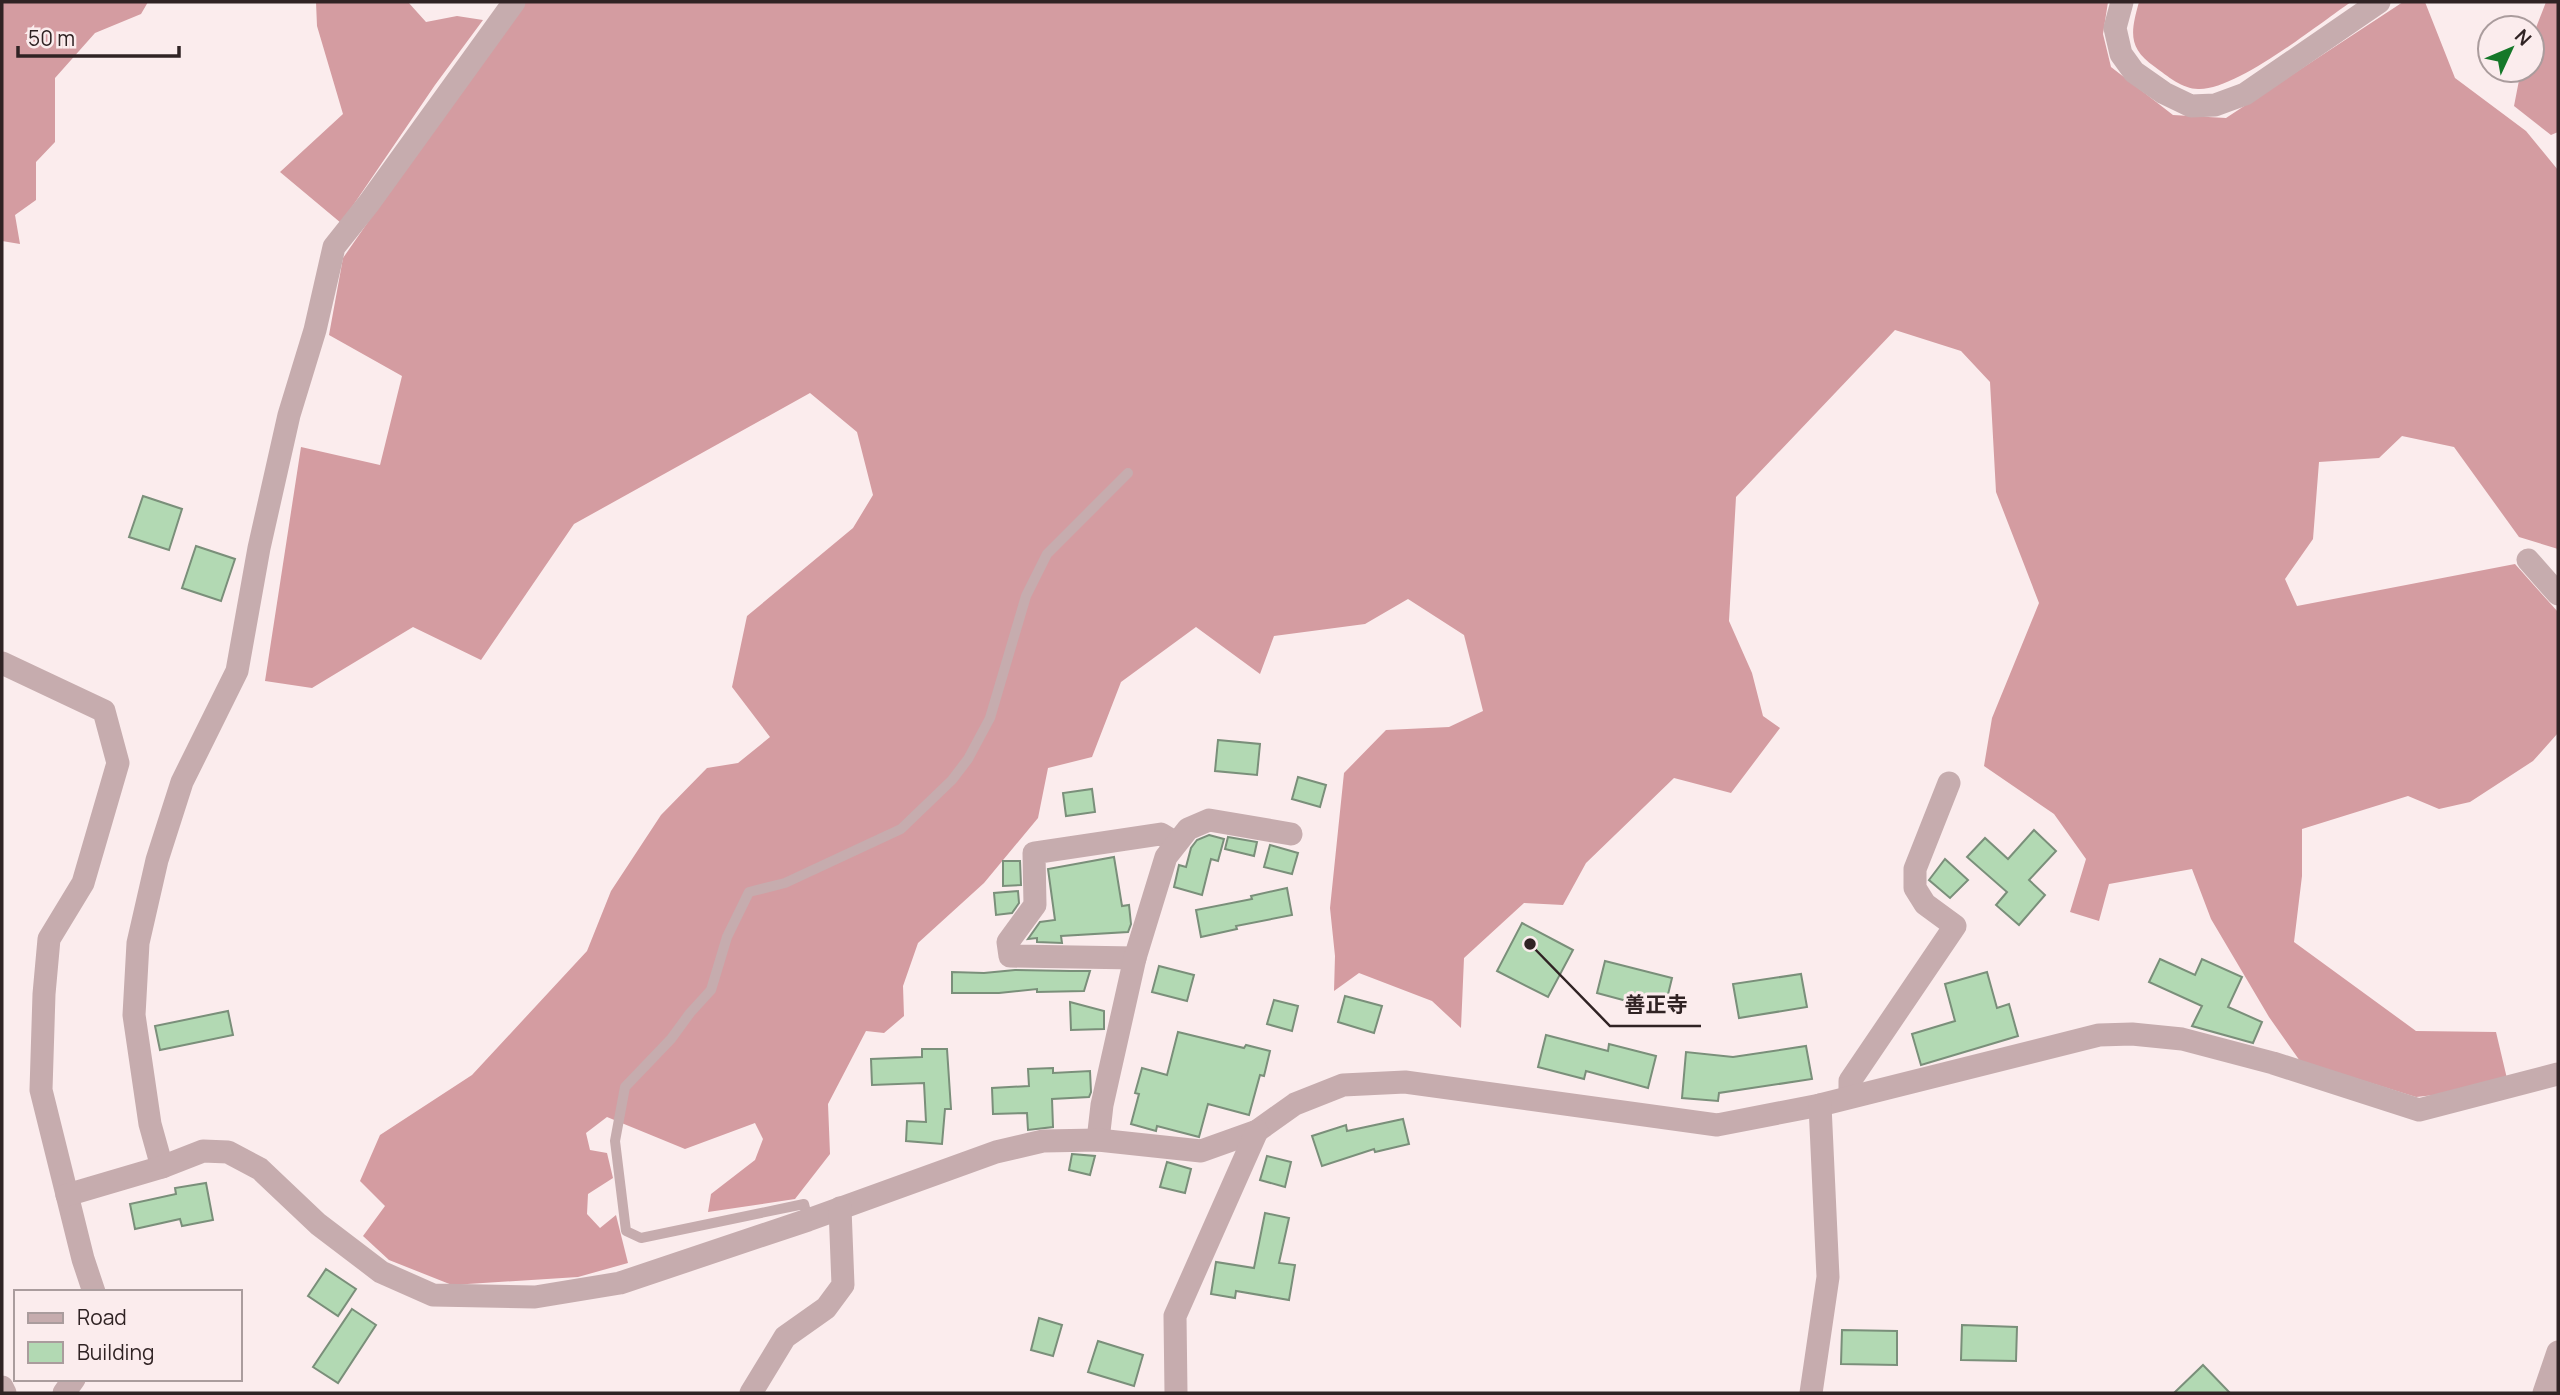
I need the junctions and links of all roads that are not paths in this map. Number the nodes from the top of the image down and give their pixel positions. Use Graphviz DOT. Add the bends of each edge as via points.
graph roads {
  1 [pos="514,2"];
  2 [pos="2122,2"];
  3 [pos="2379,2"];
  4 [pos="1128,473"];
  5 [pos="2528,560"];
  6 [pos="2558,594"];
  7 [pos="2,663"];
  8 [pos="1949,783"];
  9 [pos="1291,834"];
  10 [pos="1176,843"];
  11 [pos="1135,958"];
  12 [pos="2558,1075"];
  13 [pos="1850,1096"];
  14 [pos="1820,1105"];
  15 [pos="1257,1131"];
  16 [pos="1098,1140"];
  17 [pos="162,1167"];
  18 [pos="67,1195"];
  19 [pos="840,1208"];
  20 [pos="808,1220"];
  21 [pos="93,1290"];
  22 [pos="2558,1352"];
  23 [pos="2,1387"];
  24 [pos="5,1393"];
  25 [pos="751,1393"];
  26 [pos="1176,1393"];
  27 [pos="1811,1393"];
  28 [pos="2544,1393"];
  1 -- 17 [label="street" via="334,247 289,415 237,671 182,782 138,943 134,1015 150,1124"];
  2 -- 3 [label="street" via="2115,28 2121,54 2134,72 2191,106 2215,105 2245,94"];
  4 -- 20 [label="lane" via="1047,554 1026,596 990,718 952,780 901,829 785,883 749,892 727,937 711,990 625,1087 615,1141 626,1230 641,1238 804,1204"];
  5 -- 6 [label="street"];
  7 -- 18 [label="street" via="104,711 118,763 83,883 49,939 41,1090"];
  8 -- 13 [label="street" via="1915,869 1915,888 1925,904 1955,926 1850,1080"];
  9 -- 10 [label="street" via="1209,820 1188,829"];
  10 -- 11 [label="street" via="1166,857"];
  10 -- 11 [label="street" via="1161,834 1034,853 1035,905 1008,942 1010,956"];
  11 -- 16 [label="street"];
  12 -- 13 [label="street" via="2419,1110 2273,1063 2182,1039 2132,1034 2099,1035"];
  13 -- 14 [label="street"];
  14 -- 15 [label="street" via="1717,1125 1405,1082 1380,1083 1343,1085 1295,1104"];
  14 -- 27 [label="street" via="1828,1277"];
  15 -- 16 [label="street" via="1201,1151"];
  15 -- 26 [label="street" via="1175,1316"];
  16 -- 19 [label="street" via="1043,1141 996,1152"];
  17 -- 18 [label="street"];
  17 -- 20 [label="street" via="203,1151 228,1152 260,1169 318,1224 381,1272 433,1295 535,1297 620,1283"];
  18 -- 21 [label="street"];
  19 -- 20 [label="street"];
  19 -- 25 [label="street" via="843,1285 826,1308 785,1337"];
  22 -- 28 [label="street"];
  23 -- 24 [label="street"];
}
